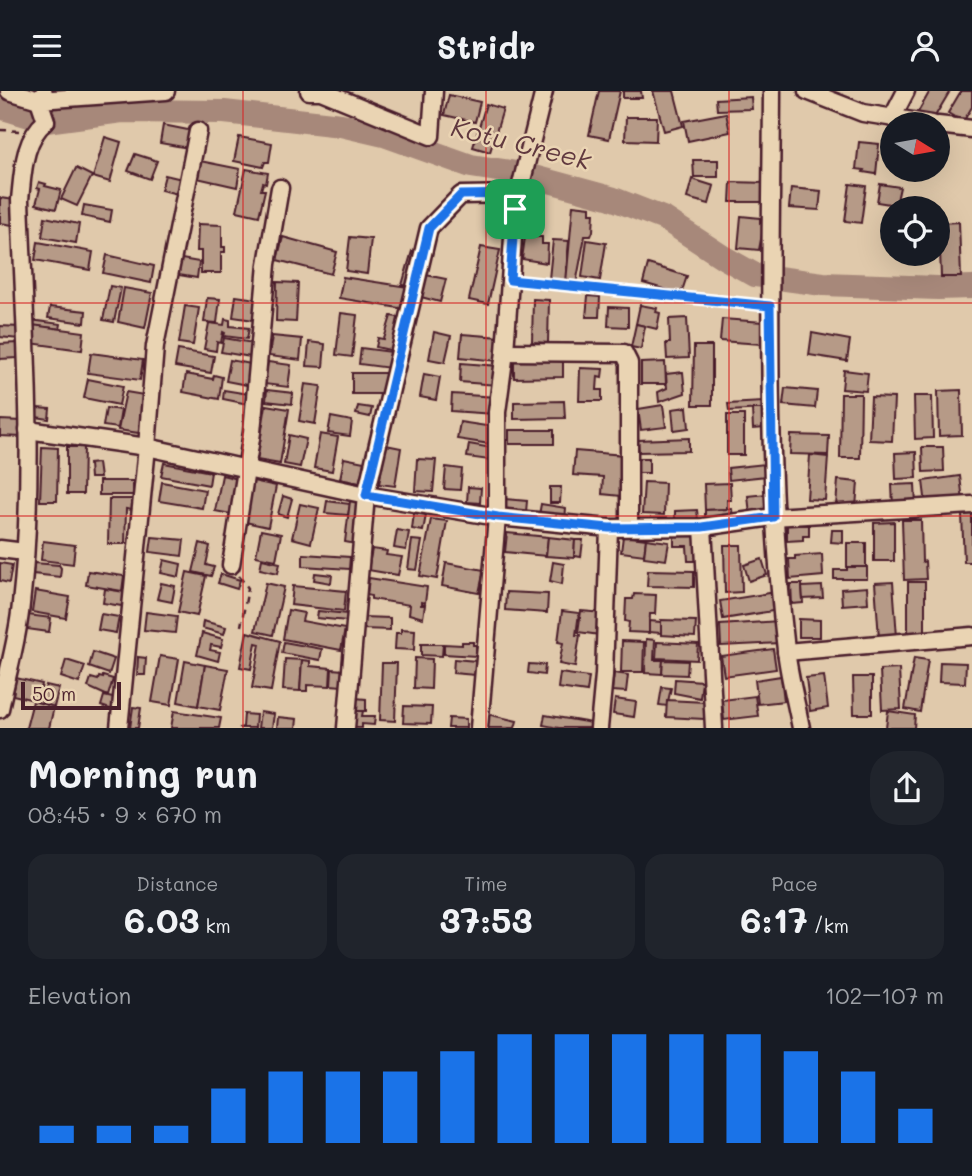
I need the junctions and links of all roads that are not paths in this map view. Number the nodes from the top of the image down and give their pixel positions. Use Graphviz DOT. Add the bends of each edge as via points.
graph roads {
  1 [pos="9,91"];
  2 [pos="166,91"];
  3 [pos="309,91"];
  4 [pos="321,91"];
  5 [pos="434,91"];
  6 [pos="544,91"];
  7 [pos="772,91"];
  8 [pos="807,91"];
  9 [pos="906,91"];
  10 [pos="42,95"];
  11 [pos="895,112"];
  12 [pos="880,116"];
  13 [pos="950,126"];
  14 [pos="972,129"];
  15 [pos="198,131"];
  16 [pos="280,188"];
  17 [pos="519,194"];
  18 [pos="505,352"];
  19 [pos="28,430"];
  20 [pos="147,447"];
  21 [pos="246,468"];
  22 [pos="366,495"];
  23 [pos="972,505"];
  24 [pos="498,517"];
  25 [pos="773,517"];
  26 [pos="629,527"];
  27 [pos="702,527"];
  28 [pos="609,528"];
  29 [pos="0,549"];
  30 [pos="25,552"];
  31 [pos="231,565"];
  32 [pos="972,636"];
  33 [pos="786,652"];
  34 [pos="0,709"];
  35 [pos="119,728"];
  36 [pos="346,728"];
  37 [pos="480,728"];
  38 [pos="599,728"];
  39 [pos="714,728"];
  40 [pos="801,728"];
  1 -- 10 [label="street"];
  2 -- 10 [label="street"];
  3 -- 4 [label="street"];
  4 -- 5 [label="street" via="430,136"];
  6 -- 17 [label="street"];
  7 -- 25 [label="street"];
  8 -- 12 [label="street" via="852,110"];
  9 -- 11 [label="street"];
  10 -- 19 [label="street" via="46,121 34,131 20,200"];
  13 -- 14 [label="street"];
  15 -- 20 [label="street" via="155,346"];
  16 -- 21 [label="street" via="267,264"];
  17 -- 18 [label="street"];
  17 -- 22 [label="street" via="461,195 429,228"];
  18 -- 24 [label="street" via="497,412"];
  18 -- 26 [label="street" via="624,353 629,363"];
  19 -- 20 [label="street"];
  19 -- 30 [label="street"];
  20 -- 21 [label="street"];
  20 -- 35 [label="street"];
  21 -- 22 [label="street"];
  21 -- 31 [label="street"];
  22 -- 24 [label="street"];
  22 -- 36 [label="street"];
  23 -- 25 [label="street"];
  24 -- 28 [label="street"];
  24 -- 37 [label="street"];
  25 -- 27 [label="street"];
  25 -- 33 [label="street"];
  26 -- 27 [label="street"];
  26 -- 28 [label="street"];
  27 -- 39 [label="street"];
  28 -- 38 [label="street"];
  29 -- 30 [label="street"];
  30 -- 34 [label="street" via="21,607"];
  32 -- 33 [label="street"];
  33 -- 40 [label="street"];
}
